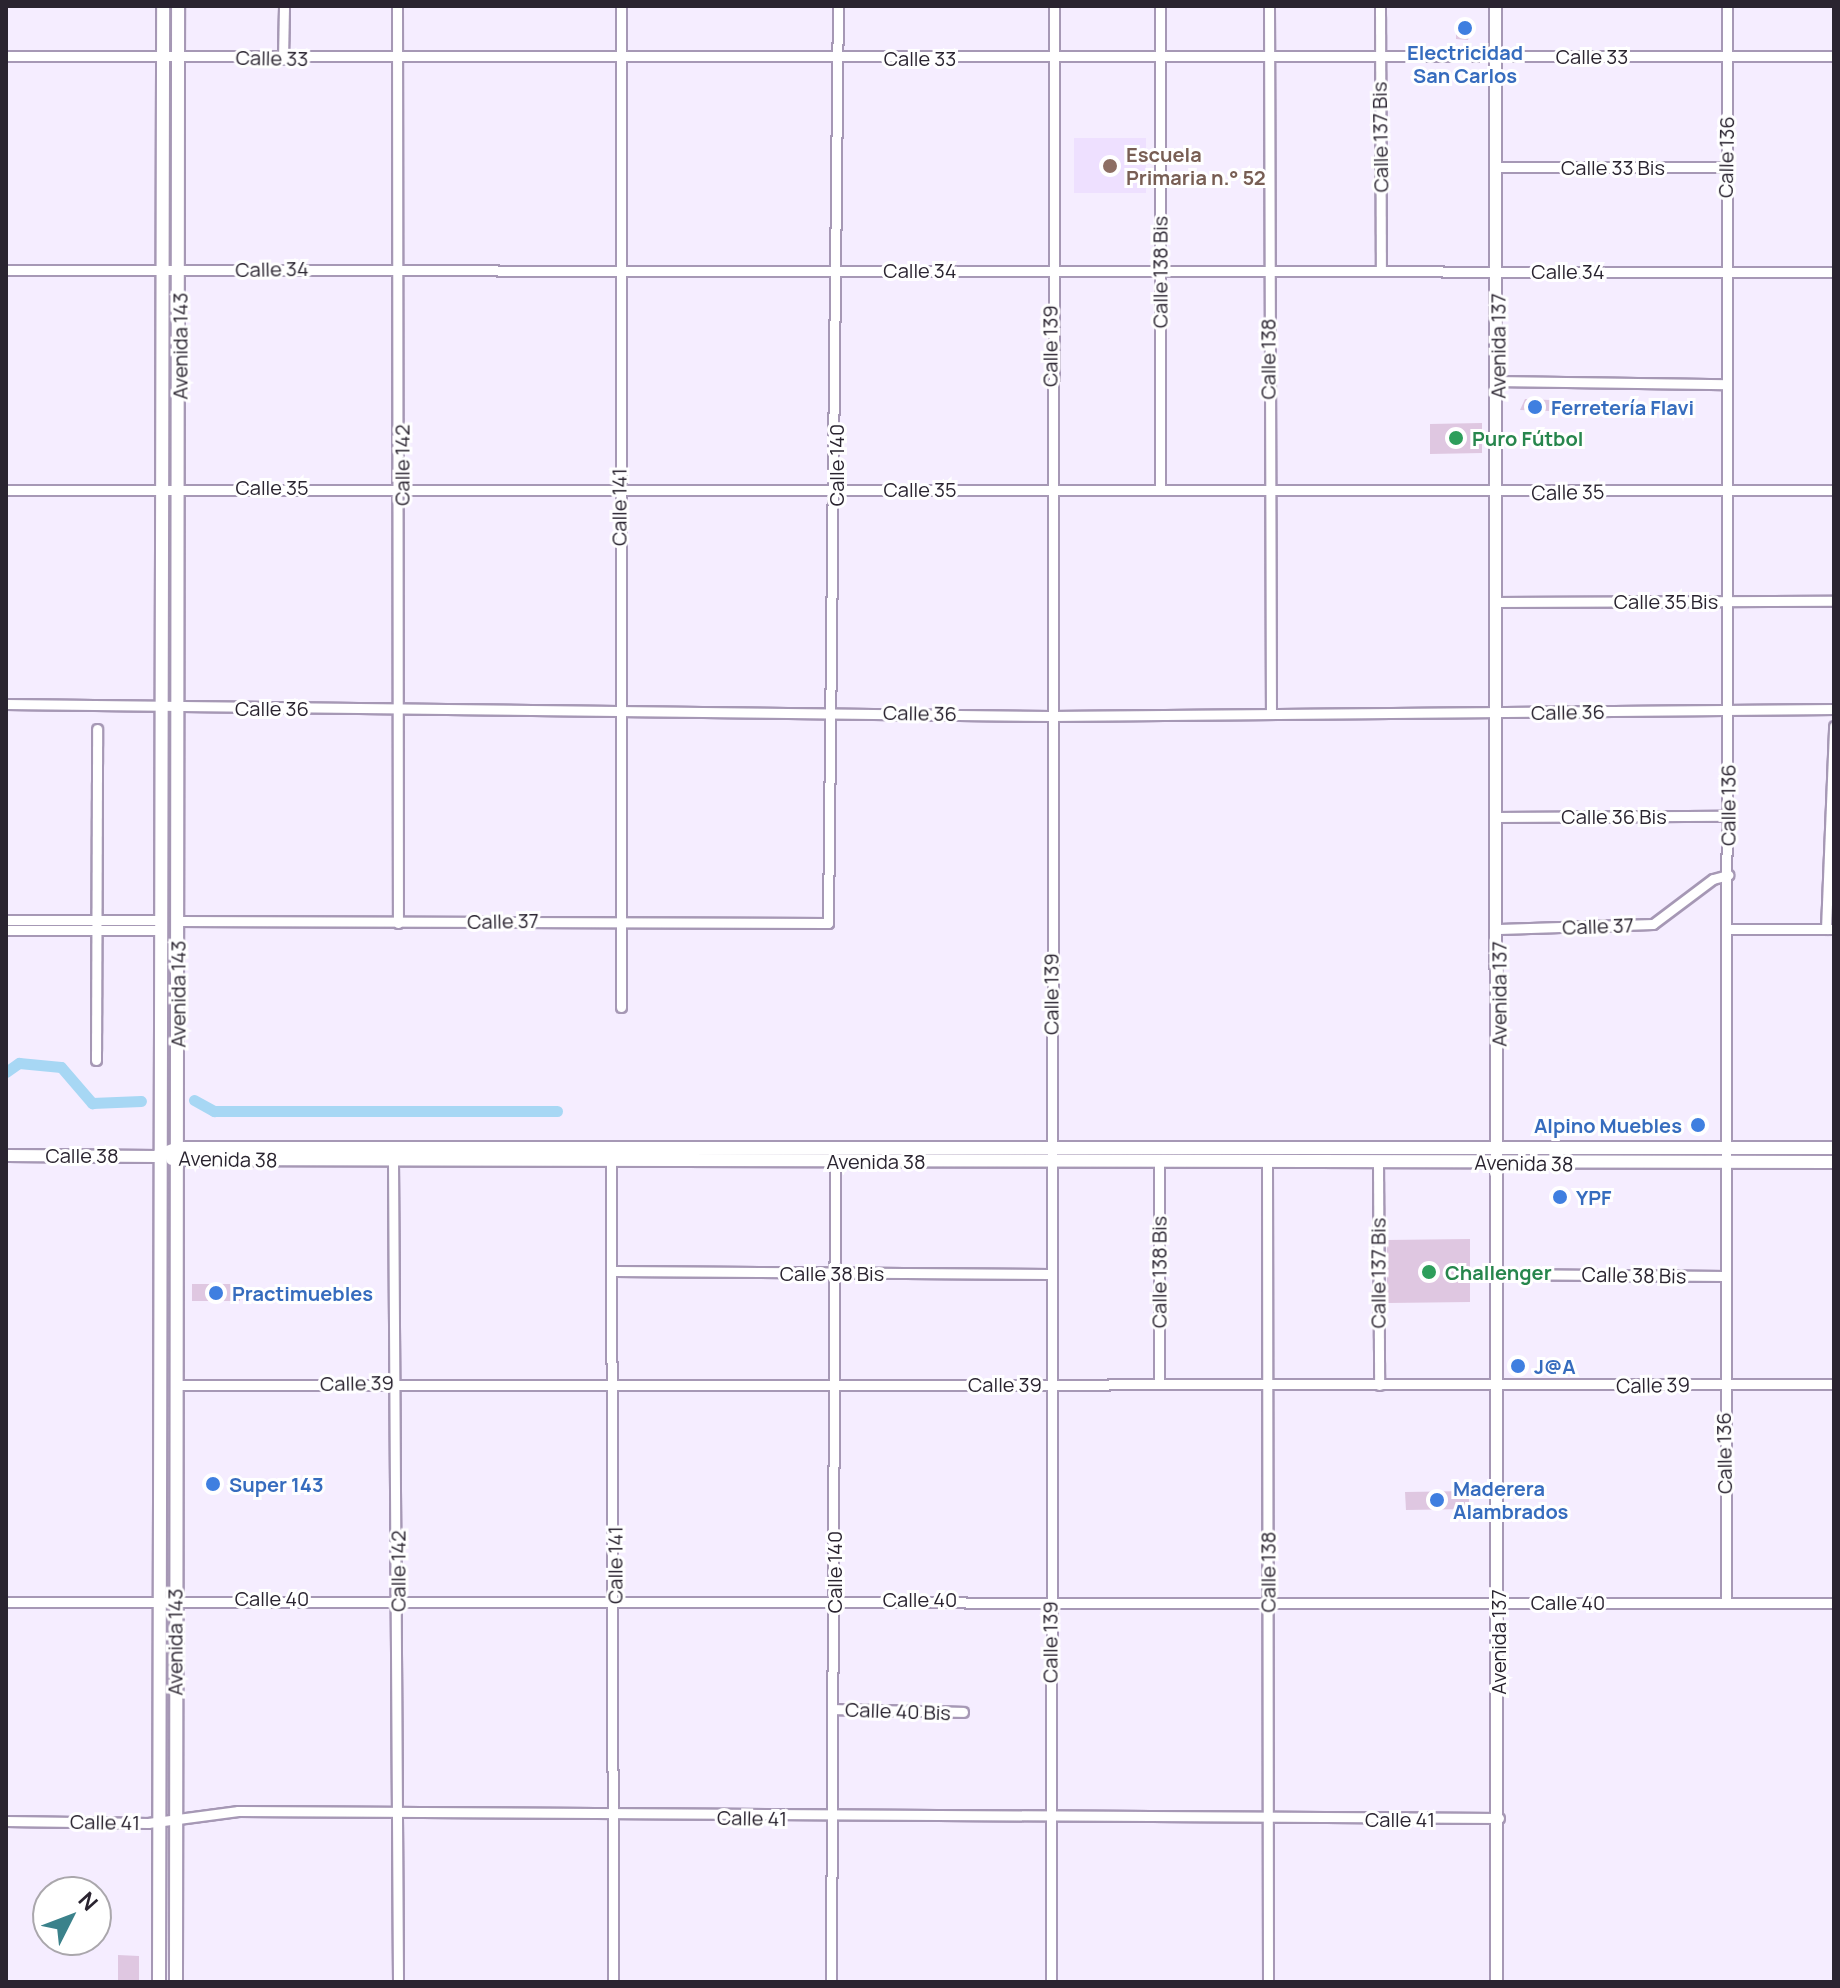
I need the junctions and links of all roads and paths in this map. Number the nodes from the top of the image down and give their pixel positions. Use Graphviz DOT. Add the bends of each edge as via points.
graph roads {
  1 [pos="163,6"];
  2 [pos="178,6"];
  3 [pos="284,6"];
  4 [pos="397,6"];
  5 [pos="621,6"];
  6 [pos="838,6"];
  7 [pos="1054,6"];
  8 [pos="1160,6"];
  9 [pos="1269,6"];
  10 [pos="1380,6"];
  11 [pos="1495,6"];
  12 [pos="1727,6"];
  13 [pos="6,56"];
  14 [pos="163,56"];
  15 [pos="178,56"];
  16 [pos="1495,56"];
  17 [pos="1726,56"];
  18 [pos="1834,56"];
  19 [pos="1160,57"];
  20 [pos="1267,57"];
  21 [pos="1380,57"];
  22 [pos="838,58"];
  23 [pos="1054,58"];
  24 [pos="283,59"];
  25 [pos="396,59"];
  26 [pos="622,59"];
  27 [pos="1500,167"];
  28 [pos="1726,167"];
  29 [pos="402,268"];
  30 [pos="1268,268"];
  31 [pos="1381,268"];
  32 [pos="836,269"];
  33 [pos="1160,269"];
  34 [pos="6,270"];
  35 [pos="1722,270"];
  36 [pos="159,271"];
  37 [pos="180,271"];
  38 [pos="1050,271"];
  39 [pos="619,272"];
  40 [pos="1499,272"];
  41 [pos="1834,272"];
  42 [pos="1498,381"];
  43 [pos="1723,384"];
  44 [pos="619,486"];
  45 [pos="181,487"];
  46 [pos="402,488"];
  47 [pos="1050,488"];
  48 [pos="6,490"];
  49 [pos="160,490"];
  50 [pos="836,490"];
  51 [pos="1160,490"];
  52 [pos="1724,490"];
  53 [pos="1834,490"];
  54 [pos="1268,491"];
  55 [pos="1498,492"];
  56 [pos="1726,601"];
  57 [pos="1834,601"];
  58 [pos="1499,602"];
  59 [pos="6,704"];
  60 [pos="160,708"];
  61 [pos="182,708"];
  62 [pos="399,708"];
  63 [pos="621,709"];
  64 [pos="1834,709"];
  65 [pos="1728,710"];
  66 [pos="833,711"];
  67 [pos="1500,712"];
  68 [pos="1271,713"];
  69 [pos="1051,716"];
  70 [pos="1834,726"];
  71 [pos="97,729"];
  72 [pos="1728,816"];
  73 [pos="1499,817"];
  74 [pos="1728,875"];
  75 [pos="620,919"];
  76 [pos="6,920"];
  77 [pos="177,921"];
  78 [pos="398,923"];
  79 [pos="828,923"];
  80 [pos="100,925"];
  81 [pos="159,925"];
  82 [pos="1499,929"];
  83 [pos="1728,929"];
  84 [pos="1830,929"];
  85 [pos="6,930"];
  86 [pos="621,1007"];
  87 [pos="96,1060"];
  88 [pos="1499,1148"];
  89 [pos="1726,1148"];
  90 [pos="1834,1148"];
  91 [pos="178,1154"];
  92 [pos="611,1154"];
  93 [pos="1051,1154"];
  94 [pos="6,1155"];
  95 [pos="157,1156"];
  96 [pos="393,1161"];
  97 [pos="835,1161"];
  98 [pos="1159,1161"];
  99 [pos="1267,1162"];
  100 [pos="1378,1162"];
  101 [pos="1499,1162"];
  102 [pos="1834,1162"];
  103 [pos="1726,1163"];
  104 [pos="615,1271"];
  105 [pos="834,1273"];
  106 [pos="1049,1274"];
  107 [pos="1496,1274"];
  108 [pos="1725,1276"];
  109 [pos="398,1382"];
  110 [pos="615,1383"];
  111 [pos="1159,1383"];
  112 [pos="834,1384"];
  113 [pos="1049,1384"];
  114 [pos="1724,1384"];
  115 [pos="1834,1384"];
  116 [pos="177,1385"];
  117 [pos="1379,1385"];
  118 [pos="1269,1386"];
  119 [pos="1496,1387"];
  120 [pos="175,1598"];
  121 [pos="160,1599"];
  122 [pos="397,1599"];
  123 [pos="615,1599"];
  124 [pos="834,1599"];
  125 [pos="1050,1599"];
  126 [pos="6,1602"];
  127 [pos="1268,1602"];
  128 [pos="1498,1602"];
  129 [pos="1726,1603"];
  130 [pos="1834,1603"];
  131 [pos="833,1709"];
  132 [pos="963,1712"];
  133 [pos="399,1814"];
  134 [pos="614,1816"];
  135 [pos="1050,1818"];
  136 [pos="1499,1818"];
  137 [pos="175,1819"];
  138 [pos="832,1819"];
  139 [pos="1269,1819"];
  140 [pos="6,1821"];
  141 [pos="159,1822"];
  142 [pos="159,1982"];
  143 [pos="176,1982"];
  144 [pos="398,1982"];
  145 [pos="613,1982"];
  146 [pos="831,1982"];
  147 [pos="1051,1982"];
  148 [pos="1268,1982"];
  149 [pos="1496,1982"];
  1 -- 14 [label="main road, Avenida 143"];
  2 -- 15 [label="main road, Avenida 143"];
  3 -- 24 [label="street"];
  4 -- 25 [label="street, Calle 142"];
  5 -- 26 [label="street, Calle 141"];
  6 -- 22 [label="street, Calle 140"];
  7 -- 23 [label="street, Calle 139"];
  8 -- 19 [label="street, Calle 138 Bis"];
  9 -- 20 [label="street, Calle 138"];
  10 -- 21 [label="street, Calle 137 Bis"];
  11 -- 16 [label="street, Avenida 137"];
  12 -- 17 [label="street, Calle 136"];
  13 -- 14 [label="street, Calle 33"];
  14 -- 15 [label="street, Calle 33"];
  14 -- 36 [label="main road, Avenida 143"];
  15 -- 24 [label="street, Calle 33"];
  15 -- 37 [label="main road, Avenida 143"];
  16 -- 17 [label="street, Calle 33"];
  16 -- 21 [label="street, Calle 33"];
  16 -- 27 [label="street, Avenida 137"];
  17 -- 18 [label="street, Calle 33"];
  17 -- 28 [label="street, Calle 136"];
  19 -- 20 [label="street, Calle 33"];
  19 -- 23 [label="street, Calle 33"];
  19 -- 33 [label="street, Calle 138 Bis"];
  20 -- 21 [label="street, Calle 33"];
  20 -- 30 [label="street, Calle 138"];
  21 -- 31 [label="street, Calle 137 Bis"];
  22 -- 23 [label="street, Calle 33"];
  22 -- 26 [label="street, Calle 33"];
  22 -- 32 [label="street, Calle 140"];
  23 -- 38 [label="street, Calle 139"];
  24 -- 25 [label="street, Calle 33"];
  25 -- 26 [label="street, Calle 33"];
  25 -- 29 [label="street, Calle 142"];
  26 -- 39 [label="street, Calle 141"];
  27 -- 28 [label="street, Calle 33 Bis"];
  27 -- 40 [label="street, Avenida 137"];
  28 -- 35 [label="street, Calle 136"];
  29 -- 37 [label="street, Calle 34"];
  29 -- 39 [label="street, Calle 34"];
  29 -- 46 [label="street, Calle 142"];
  30 -- 31 [label="street, Calle 34"];
  30 -- 33 [label="street, Calle 34"];
  30 -- 54 [label="street, Calle 138"];
  31 -- 40 [label="street, Calle 34"];
  32 -- 38 [label="street, Calle 34"];
  32 -- 39 [label="street, Calle 34"];
  32 -- 50 [label="street, Calle 140"];
  33 -- 38 [label="street, Calle 34"];
  33 -- 51 [label="street, Calle 138 Bis"];
  34 -- 36 [label="street, Calle 34"];
  35 -- 40 [label="street, Calle 34"];
  35 -- 41 [label="street, Calle 34"];
  35 -- 43 [label="street, Calle 136"];
  36 -- 37 [label="street, Calle 34"];
  36 -- 49 [label="main road, Avenida 143"];
  37 -- 45 [label="main road, Avenida 143"];
  38 -- 47 [label="street, Calle 139"];
  39 -- 44 [label="street, Calle 141"];
  40 -- 42 [label="street, Avenida 137"];
  42 -- 43 [label="street"];
  42 -- 55 [label="street, Avenida 137"];
  43 -- 52 [label="street, Calle 136"];
  44 -- 46 [label="street, Calle 35"];
  44 -- 50 [label="street, Calle 35"];
  44 -- 63 [label="street, Calle 141"];
  45 -- 46 [label="street, Calle 35"];
  45 -- 49 [label="street, Calle 35"];
  45 -- 61 [label="main road, Avenida 143"];
  46 -- 62 [label="street, Calle 142"];
  47 -- 50 [label="street, Calle 35"];
  47 -- 51 [label="street, Calle 35"];
  47 -- 69 [label="street, Calle 139"];
  48 -- 49 [label="street, Calle 35"];
  49 -- 60 [label="main road, Avenida 143"];
  50 -- 66 [label="street, Calle 140"];
  51 -- 54 [label="street, Calle 35"];
  52 -- 53 [label="street, Calle 35"];
  52 -- 55 [label="street, Calle 35"];
  52 -- 56 [label="street, Calle 136"];
  54 -- 55 [label="street, Calle 35"];
  54 -- 68 [label="street, Calle 138"];
  55 -- 58 [label="street, Avenida 137"];
  56 -- 57 [label="street, Calle 35 Bis"];
  56 -- 58 [label="street, Calle 35 Bis"];
  56 -- 65 [label="street, Calle 136"];
  58 -- 67 [label="street, Avenida 137"];
  59 -- 60 [label="street, Calle 36"];
  60 -- 61 [label="street, Calle 36"];
  60 -- 81 [label="main road, Avenida 143"];
  61 -- 62 [label="street, Calle 36"];
  61 -- 77 [label="main road, Avenida 143"];
  62 -- 63 [label="street, Calle 36"];
  62 -- 78 [label="street, Calle 142"];
  63 -- 66 [label="street, Calle 36"];
  63 -- 75 [label="street, Calle 141"];
  64 -- 65 [label="street, Calle 36"];
  65 -- 67 [label="street, Calle 36"];
  65 -- 72 [label="street, Calle 136"];
  66 -- 69 [label="street, Calle 36"];
  66 -- 79 [label="street, Calle 140"];
  67 -- 68 [label="street, Calle 36"];
  67 -- 73 [label="street, Avenida 137"];
  68 -- 69 [label="street, Calle 36"];
  69 -- 93 [label="street, Calle 139"];
  70 -- 84 [label="street"];
  71 -- 80 [label="street"];
  72 -- 73 [label="street, Calle 36 Bis"];
  72 -- 74 [label="street, Calle 136"];
  73 -- 82 [label="street, Avenida 137"];
  74 -- 82 [label="street, Calle 37" via="1713,879 1653,924"];
  74 -- 83 [label="street, Calle 136"];
  75 -- 78 [label="street, Calle 37"];
  75 -- 79 [label="street, Calle 37"];
  75 -- 86 [label="street, Calle 141"];
  76 -- 80 [label="street"];
  77 -- 78 [label="street, Calle 37"];
  77 -- 91 [label="main road, Avenida 143"];
  80 -- 81 [label="street"];
  80 -- 85 [label="street"];
  80 -- 87 [label="street"];
  81 -- 95 [label="main road, Avenida 143"];
  82 -- 88 [label="street, Avenida 137"];
  83 -- 84 [label="street"];
  83 -- 89 [label="street, Calle 136"];
  88 -- 89 [label="main road, Avenida 38"];
  88 -- 93 [label="main road, Avenida 38"];
  88 -- 101 [label="street, Avenida 137"];
  89 -- 90 [label="main road, Avenida 38"];
  89 -- 103 [label="street, Calle 136"];
  91 -- 92 [label="main road, Avenida 38"];
  91 -- 95 [label="main road, Avenida 38"];
  91 -- 96 [label="main road, Avenida 38"];
  91 -- 116 [label="main road, Avenida 143"];
  92 -- 93 [label="main road, Avenida 38"];
  92 -- 96 [label="main road, Avenida 38"];
  92 -- 97 [label="main road, Avenida 38"];
  92 -- 104 [label="street, Calle 141"];
  93 -- 97 [label="main road, Avenida 38"];
  93 -- 98 [label="main road, Avenida 38"];
  93 -- 106 [label="street, Calle 139"];
  94 -- 95 [label="street, Calle 38"];
  95 -- 121 [label="main road, Avenida 143"];
  96 -- 109 [label="street, Calle 142"];
  97 -- 105 [label="street, Calle 140"];
  98 -- 99 [label="main road, Avenida 38"];
  98 -- 111 [label="street, Calle 138 Bis"];
  99 -- 100 [label="main road, Avenida 38"];
  99 -- 118 [label="street, Calle 138"];
  100 -- 101 [label="main road, Avenida 38"];
  100 -- 117 [label="street, Calle 137 Bis"];
  101 -- 103 [label="main road, Avenida 38"];
  101 -- 107 [label="street, Avenida 137"];
  102 -- 103 [label="main road, Avenida 38"];
  103 -- 108 [label="street, Calle 136"];
  104 -- 105 [label="street, Calle 38 Bis"];
  104 -- 110 [label="street, Calle 141"];
  105 -- 106 [label="street, Calle 38 Bis"];
  105 -- 112 [label="street, Calle 140"];
  106 -- 113 [label="street, Calle 139"];
  107 -- 108 [label="street, Calle 38 Bis"];
  107 -- 119 [label="street, Avenida 137"];
  108 -- 114 [label="street, Calle 136"];
  109 -- 110 [label="street, Calle 39"];
  109 -- 116 [label="street, Calle 39"];
  109 -- 122 [label="street, Calle 142"];
  110 -- 112 [label="street, Calle 39"];
  110 -- 123 [label="street, Calle 141"];
  111 -- 113 [label="street, Calle 39"];
  111 -- 118 [label="street, Calle 39"];
  112 -- 113 [label="street, Calle 39"];
  112 -- 124 [label="street, Calle 140"];
  113 -- 125 [label="street, Calle 139"];
  114 -- 115 [label="street, Calle 39"];
  114 -- 119 [label="street, Calle 39"];
  114 -- 129 [label="street, Calle 136"];
  116 -- 120 [label="main road, Avenida 143"];
  117 -- 118 [label="street, Calle 39"];
  117 -- 119 [label="street, Calle 39"];
  118 -- 127 [label="street, Calle 138"];
  119 -- 128 [label="street, Avenida 137"];
  120 -- 121 [label="street, Calle 40"];
  120 -- 122 [label="street, Calle 40"];
  120 -- 137 [label="main road, Avenida 143"];
  121 -- 126 [label="street, Calle 40"];
  121 -- 141 [label="main road, Avenida 143"];
  122 -- 123 [label="street, Calle 40"];
  122 -- 133 [label="street, Calle 142"];
  123 -- 124 [label="street, Calle 40"];
  123 -- 134 [label="street, Calle 141"];
  124 -- 125 [label="street, Calle 40"];
  124 -- 131 [label="street, Calle 140"];
  125 -- 127 [label="street, Calle 40"];
  125 -- 135 [label="street, Calle 139"];
  127 -- 128 [label="street, Calle 40"];
  127 -- 139 [label="street, Calle 138"];
  128 -- 129 [label="street, Calle 40"];
  128 -- 136 [label="street, Avenida 137"];
  129 -- 130 [label="street, Calle 40"];
  131 -- 132 [label="street, Calle 40 Bis"];
  131 -- 138 [label="street, Calle 140"];
  133 -- 134 [label="street, Calle 41"];
  133 -- 137 [label="street, Calle 41" via="238,1811"];
  133 -- 144 [label="street, Calle 142"];
  134 -- 138 [label="street, Calle 41"];
  134 -- 145 [label="street, Calle 141"];
  135 -- 138 [label="street, Calle 41"];
  135 -- 139 [label="street, Calle 41"];
  135 -- 147 [label="street, Calle 139"];
  136 -- 139 [label="street, Calle 41"];
  136 -- 149 [label="street, Avenida 137"];
  137 -- 141 [label="street, Calle 41"];
  137 -- 143 [label="main road, Avenida 143"];
  138 -- 146 [label="street, Calle 140"];
  139 -- 148 [label="street, Calle 138"];
  140 -- 141 [label="street, Calle 41"];
  141 -- 142 [label="main road, Avenida 143"];
}
